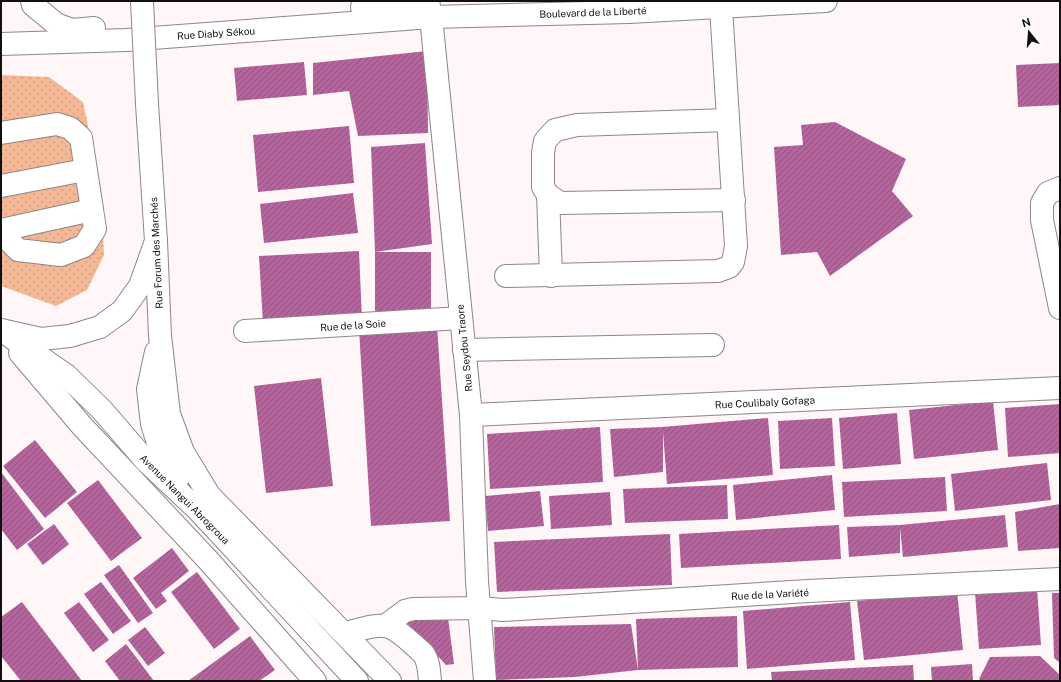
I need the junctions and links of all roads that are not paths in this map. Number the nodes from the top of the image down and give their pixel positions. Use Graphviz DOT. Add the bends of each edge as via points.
graph roads {
  1 [pos="32,1"];
  2 [pos="142,1"];
  3 [pos="826,1"];
  4 [pos="429,4"];
  5 [pos="721,6"];
  6 [pos="1,44"];
  7 [pos="728,120"];
  8 [pos="1,133"];
  9 [pos="85,170"];
  10 [pos="1,186"];
  11 [pos="1060,188"];
  12 [pos="548,195"];
  13 [pos="734,200"];
  14 [pos="92,210"];
  15 [pos="1,231"];
  16 [pos="156,241"];
  17 [pos="506,276"];
  18 [pos="551,276"];
  19 [pos="1060,308"];
  20 [pos="461,318"];
  21 [pos="1,330"];
  22 [pos="245,331"];
  23 [pos="713,345"];
  24 [pos="464,350"];
  25 [pos="1060,388"];
  26 [pos="471,416"];
  27 [pos="204,502"];
  28 [pos="1060,578"];
  29 [pos="479,608"];
  30 [pos="385,626"];
  31 [pos="345,633"];
  32 [pos="315,681"];
  33 [pos="358,681"];
  34 [pos="390,681"];
  35 [pos="430,681"];
  36 [pos="485,681"];
  1 -- 4 [label="street" via="56,24 72,30"];
  2 -- 16 [label="street, Rue Forum des Marchés, bridge"];
  3 -- 5 [label="street, Boulevard de la Liberté"];
  4 -- 5 [label="street, Boulevard de la Liberté" via="605,12"];
  4 -- 6 [label="street, Rue Diaby Sékou" via="126,40"];
  4 -- 20 [label="street, Rue Seydou Traore"];
  5 -- 7 [label="street"];
  7 -- 12 [label="street" via="577,125 555,130 545,141 543,153 544,187"];
  7 -- 13 [label="street"];
  8 -- 9 [label="street" via="57,124 70,128 81,138"];
  9 -- 10 [label="street"];
  9 -- 14 [label="street"];
  11 -- 19 [label="street" via="1048,193 1042,203 1042,220"];
  12 -- 13 [label="street" via="560,203"];
  12 -- 18 [label="street"];
  13 -- 18 [label="street" via="736,246 733,262 729,267 718,271"];
  14 -- 15 [label="street"];
  14 -- 15 [label="street" via="95,229 84,246 61,255 18,250"];
  16 -- 21 [label="street" via="140,286 122,311 100,327 70,336 41,339"];
  16 -- 27 [label="street, Rue Forum des Marchés" via="160,336 169,414"];
  17 -- 18 [label="street"];
  20 -- 22 [label="street, Rue de la Soie"];
  20 -- 24 [label="street, Rue Seydou Traore"];
  21 -- 27 [label="street, Avenue Nangui Abrogroua" via="66,376 102,410 146,461"];
  21 -- 32 [label="street" via="82,426 208,560"];
  23 -- 24 [label="street"];
  24 -- 26 [label="street, Rue Seydou Traore"];
  25 -- 26 [label="street, Rue Coulibaly Gofaga"];
  26 -- 29 [label="street, Rue Seydou Traore"];
  27 -- 31 [label="street, Avenue Nangui Abrogroua"];
  27 -- 33 [label="street, Avenue Nangui Abrogroua"];
  28 -- 29 [label="street, Rue de la Variété" via="503,610"];
  29 -- 30 [label="street, Rue de la Variété" via="413,609 405,611"];
  29 -- 36 [label="street, Rue Seydou Traore"];
  30 -- 31 [label="street"];
  30 -- 35 [label="street" via="395,630 423,653 429,667"];
  31 -- 34 [label="street, Avenue Nangui Abrogroua"];
}
